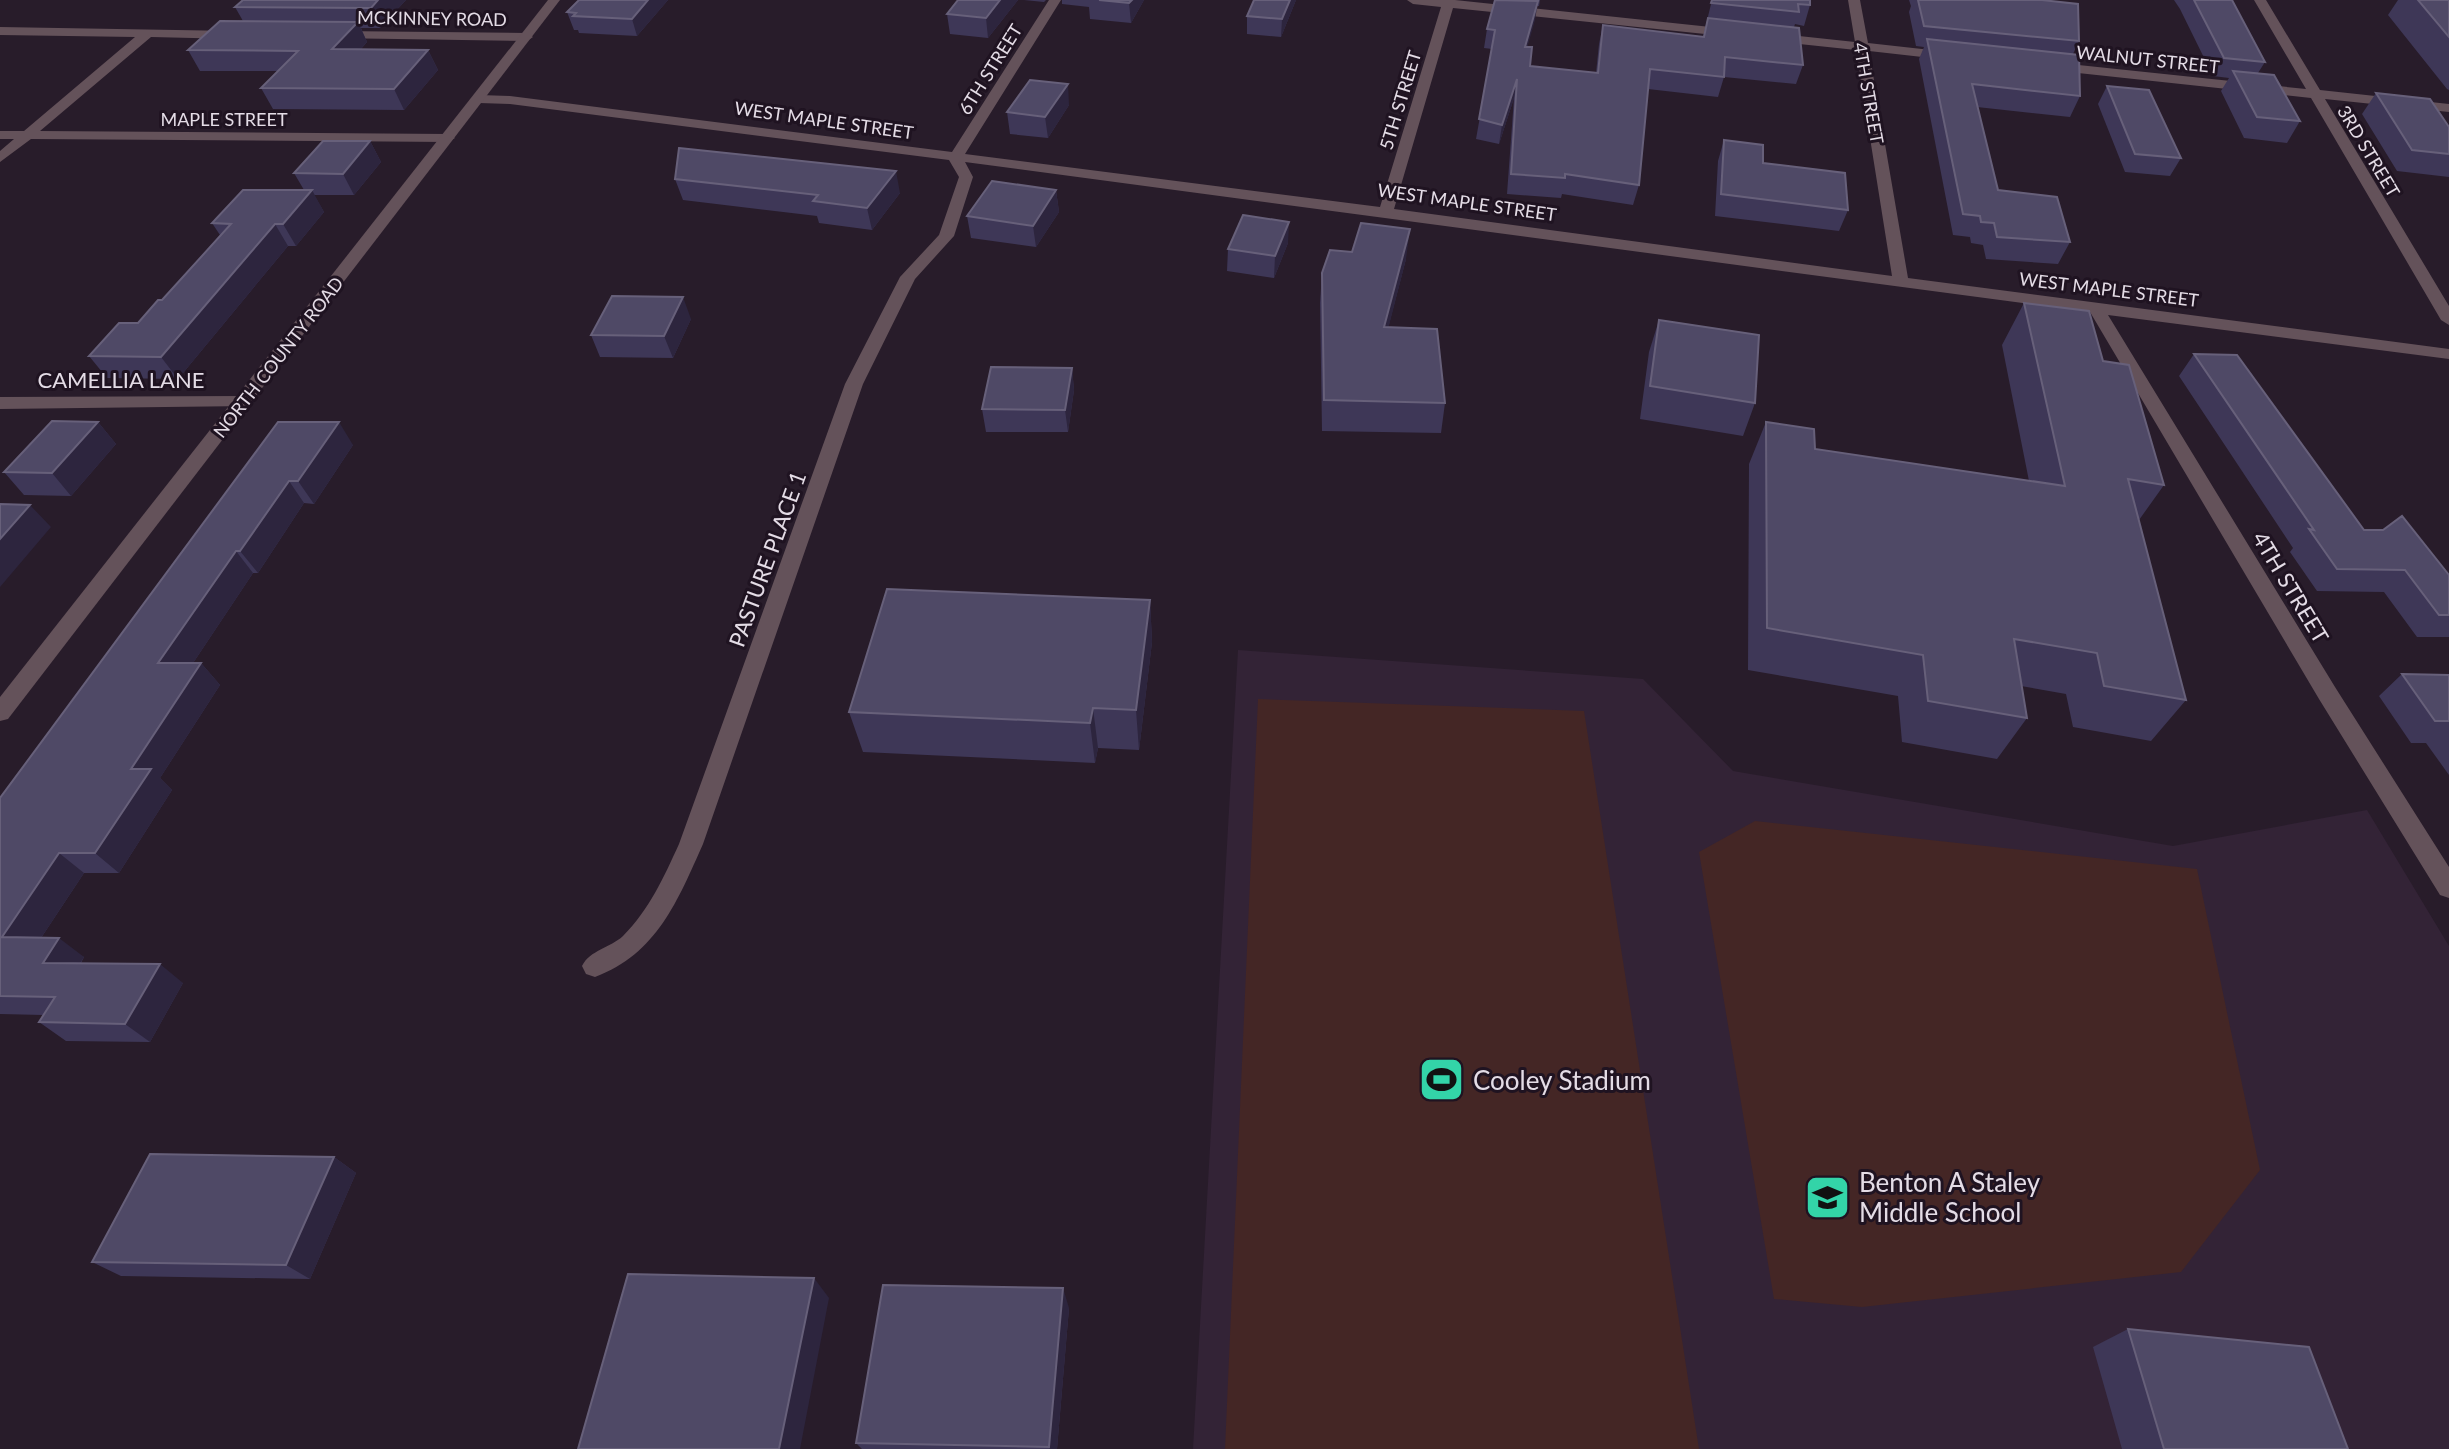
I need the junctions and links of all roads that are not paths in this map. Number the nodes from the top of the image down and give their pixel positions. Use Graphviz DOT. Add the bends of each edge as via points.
graph roads {
  1 [pos="554,0"];
  2 [pos="1055,0"];
  3 [pos="1413,0"];
  4 [pos="1854,0"];
  5 [pos="2260,0"];
  6 [pos="1449,2"];
  7 [pos="0,31"];
  8 [pos="147,34"];
  9 [pos="258,35"];
  10 [pos="321,35"];
  11 [pos="527,37"];
  12 [pos="1861,46"];
  13 [pos="1970,58"];
  14 [pos="2033,65"];
  15 [pos="2314,95"];
  16 [pos="479,99"];
  17 [pos="2449,108"];
  18 [pos="0,135"];
  19 [pos="27,135"];
  20 [pos="448,138"];
  21 [pos="0,158"];
  22 [pos="955,158"];
  23 [pos="1386,211"];
  24 [pos="1901,282"];
  25 [pos="2096,309"];
  26 [pos="2449,320"];
  27 [pos="2449,354"];
  28 [pos="243,402"];
  29 [pos="0,403"];
  30 [pos="0,713"];
  31 [pos="2449,888"];
  32 [pos="595,966"];
  1 -- 11 [label="street, NORTH COUNTY ROAD"];
  2 -- 22 [label="street, 6TH STREET"];
  3 -- 6 [label="street"];
  4 -- 12 [label="street, 4TH STREET"];
  5 -- 15 [label="street, 3RD STREET"];
  6 -- 12 [label="street"];
  6 -- 23 [label="street, 5TH STREET"];
  7 -- 8 [label="street"];
  8 -- 9 [label="street"];
  8 -- 19 [label="street"];
  10 -- 11 [label="street, MCKINNEY ROAD"];
  11 -- 16 [label="street, NORTH COUNTY ROAD"];
  12 -- 13 [label="street"];
  12 -- 24 [label="street, 4TH STREET"];
  14 -- 15 [label="street, WALNUT STREET"];
  15 -- 17 [label="street, WALNUT STREET"];
  15 -- 26 [label="street, 3RD STREET"];
  16 -- 20 [label="street, NORTH COUNTY ROAD"];
  16 -- 22 [label="street, WEST MAPLE STREET"];
  18 -- 19 [label="street, MAPLE STREET"];
  19 -- 20 [label="street, MAPLE STREET"];
  19 -- 21 [label="street"];
  20 -- 28 [label="street, NORTH COUNTY ROAD"];
  22 -- 23 [label="street, WEST MAPLE STREET"];
  22 -- 32 [label="street, PASTURE PLACE 1" via="966,177 960,201 946,236 908,277 854,384 691,844 666,900 630,946"];
  23 -- 24 [label="street, WEST MAPLE STREET"];
  24 -- 25 [label="street, WEST MAPLE STREET"];
  25 -- 27 [label="street, WEST MAPLE STREET" via="2345,336"];
  25 -- 31 [label="street, 4TH STREET"];
  28 -- 29 [label="street, CAMELLIA LANE"];
  28 -- 30 [label="street, NORTH COUNTY ROAD"];
}
